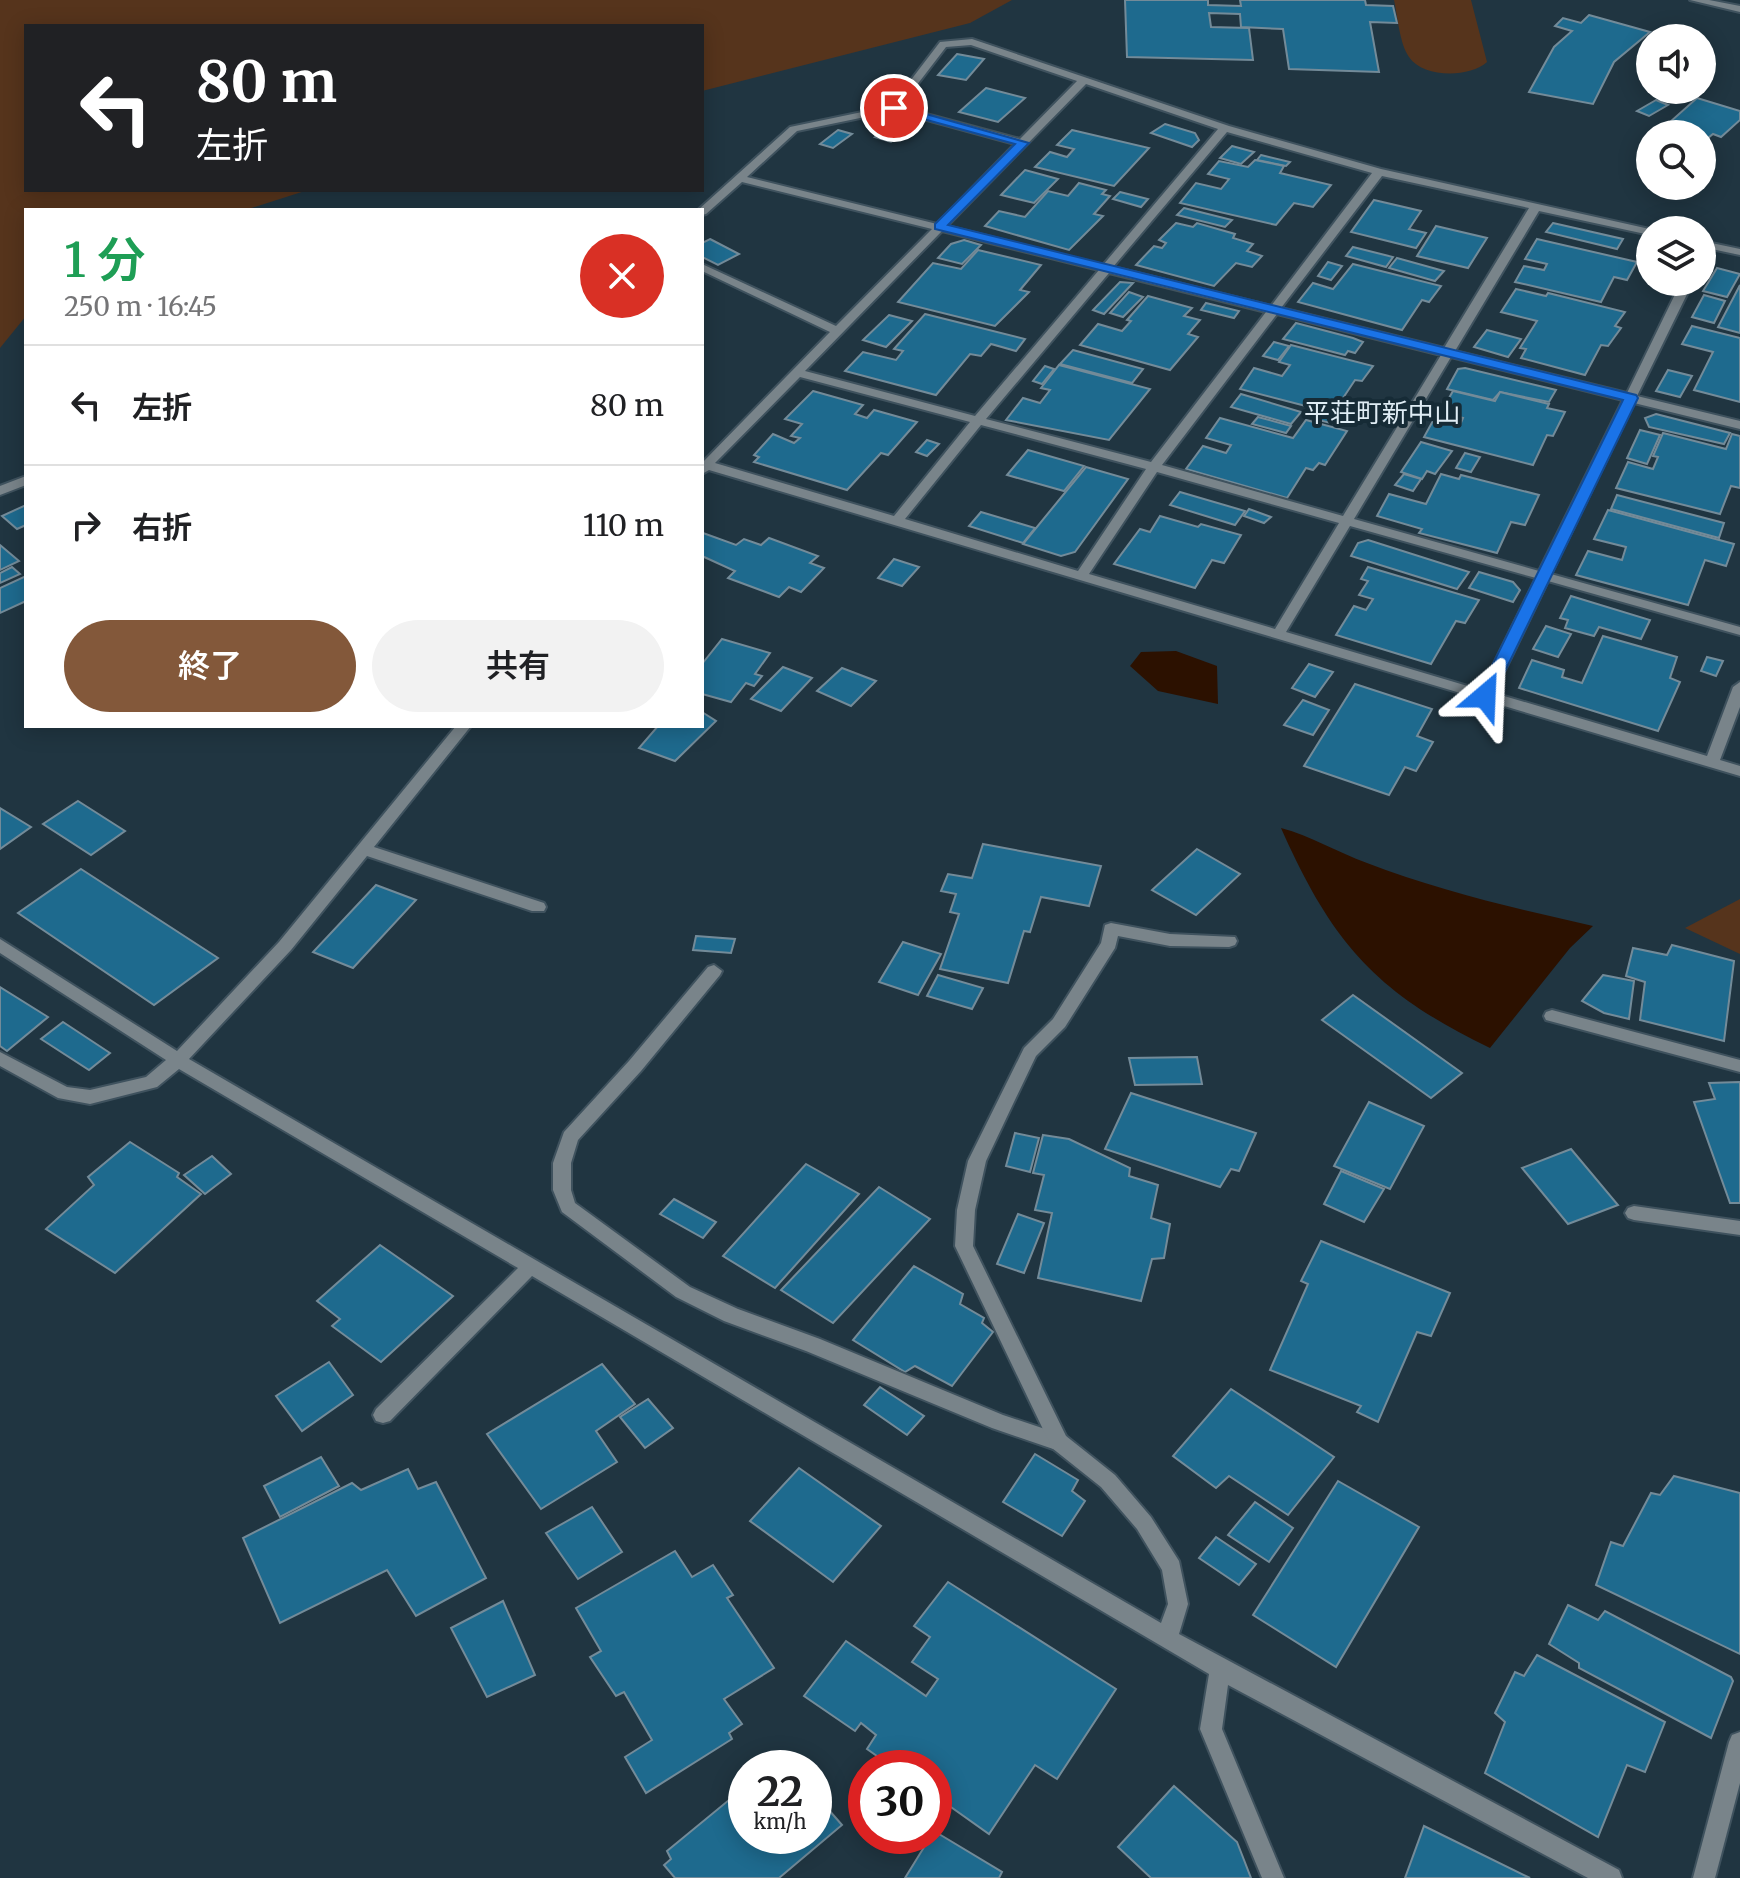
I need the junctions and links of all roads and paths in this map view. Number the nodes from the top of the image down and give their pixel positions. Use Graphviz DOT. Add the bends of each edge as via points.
graph roads {
  1 [pos="1695,0"];
  2 [pos="1740,9"];
  3 [pos="1084,80"];
  4 [pos="894,108"];
  5 [pos="1225,128"];
  6 [pos="1023,143"];
  7 [pos="1379,172"];
  8 [pos="739,178"];
  9 [pos="1536,206"];
  10 [pos="704,210"];
  11 [pos="939,226"];
  12 [pos="1636,229"];
  13 [pos="1716,248"];
  14 [pos="1740,252"];
  15 [pos="704,268"];
  16 [pos="1108,268"];
  17 [pos="1680,296"];
  18 [pos="1275,307"];
  19 [pos="837,331"];
  20 [pos="1446,352"];
  21 [pos="798,373"];
  22 [pos="1631,398"];
  23 [pos="978,420"];
  24 [pos="1740,425"];
  25 [pos="1154,467"];
  26 [pos="704,468"];
  27 [pos="24,481"];
  28 [pos="0,491"];
  29 [pos="897,521"];
  30 [pos="1345,523"];
  31 [pos="1082,575"];
  32 [pos="1543,577"];
  33 [pos="1740,631"];
  34 [pos="1279,633"];
  35 [pos="1740,687"];
  36 [pos="1485,696"];
  37 [pos="462,728"];
  38 [pos="1712,763"];
  39 [pos="1740,771"];
  40 [pos="363,849"];
  41 [pos="538,907"];
  42 [pos="1229,941"];
  43 [pos="0,945"];
  44 [pos="714,971"];
  45 [pos="1552,1016"];
  46 [pos="0,1058"];
  47 [pos="178,1060"];
  48 [pos="1740,1066"];
  49 [pos="1634,1213"];
  50 [pos="1740,1228"];
  51 [pos="531,1266"];
  52 [pos="383,1415"];
  53 [pos="1059,1442"];
  54 [pos="1167,1638"];
  55 [pos="1220,1669"];
  56 [pos="1740,1742"];
  57 [pos="1273,1878"];
  58 [pos="1611,1878"];
  59 [pos="1704,1878"];
  1 -- 2 [label="street"];
  3 -- 4 [label="street" via="972,42 943,44"];
  3 -- 5 [label="street"];
  3 -- 6 [label="street"];
  4 -- 6 [label="street"];
  4 -- 8 [label="street" via="794,129"];
  5 -- 7 [label="street"];
  5 -- 16 [label="street"];
  6 -- 11 [label="street"];
  7 -- 9 [label="street"];
  7 -- 18 [label="street"];
  8 -- 10 [label="street"];
  8 -- 11 [label="street"];
  9 -- 12 [label="street"];
  9 -- 20 [label="street"];
  11 -- 16 [label="street"];
  11 -- 19 [label="street"];
  13 -- 14 [label="street"];
  15 -- 19 [label="street"];
  16 -- 18 [label="street"];
  16 -- 23 [label="street"];
  17 -- 22 [label="street"];
  18 -- 20 [label="street"];
  18 -- 25 [label="street"];
  19 -- 21 [label="street"];
  20 -- 22 [label="street"];
  20 -- 30 [label="street"];
  21 -- 23 [label="street"];
  21 -- 26 [label="street"];
  22 -- 24 [label="street"];
  22 -- 32 [label="street"];
  23 -- 25 [label="street"];
  23 -- 29 [label="street"];
  25 -- 30 [label="street"];
  25 -- 31 [label="street"];
  26 -- 29 [label="street"];
  27 -- 28 [label="street"];
  29 -- 31 [label="street"];
  30 -- 32 [label="street"];
  30 -- 34 [label="street"];
  31 -- 34 [label="street"];
  32 -- 33 [label="street"];
  32 -- 36 [label="street"];
  34 -- 36 [label="street"];
  35 -- 38 [label="street"];
  36 -- 38 [label="street"];
  37 -- 40 [label="street"];
  38 -- 39 [label="street"];
  40 -- 41 [label="street"];
  40 -- 47 [label="street" via="285,946"];
  42 -- 53 [label="street" via="1170,940 1111,929 1109,944 1059,1023 1030,1052 977,1161 964,1246"];
  43 -- 47 [label="street"];
  44 -- 53 [label="street" via="570,1137 562,1163 568,1207 683,1292 719,1310"];
  45 -- 48 [label="street"];
  46 -- 47 [label="street" via="64,1093 90,1097 151,1082"];
  47 -- 51 [label="street"];
  49 -- 50 [label="street"];
  51 -- 52 [label="street"];
  51 -- 54 [label="street"];
  53 -- 54 [label="street" via="1108,1481 1144,1523 1172,1568 1178,1604"];
  54 -- 55 [label="street"];
  55 -- 57 [label="street" via="1211,1729"];
  55 -- 58 [label="street"];
  56 -- 59 [label="street"];
}
